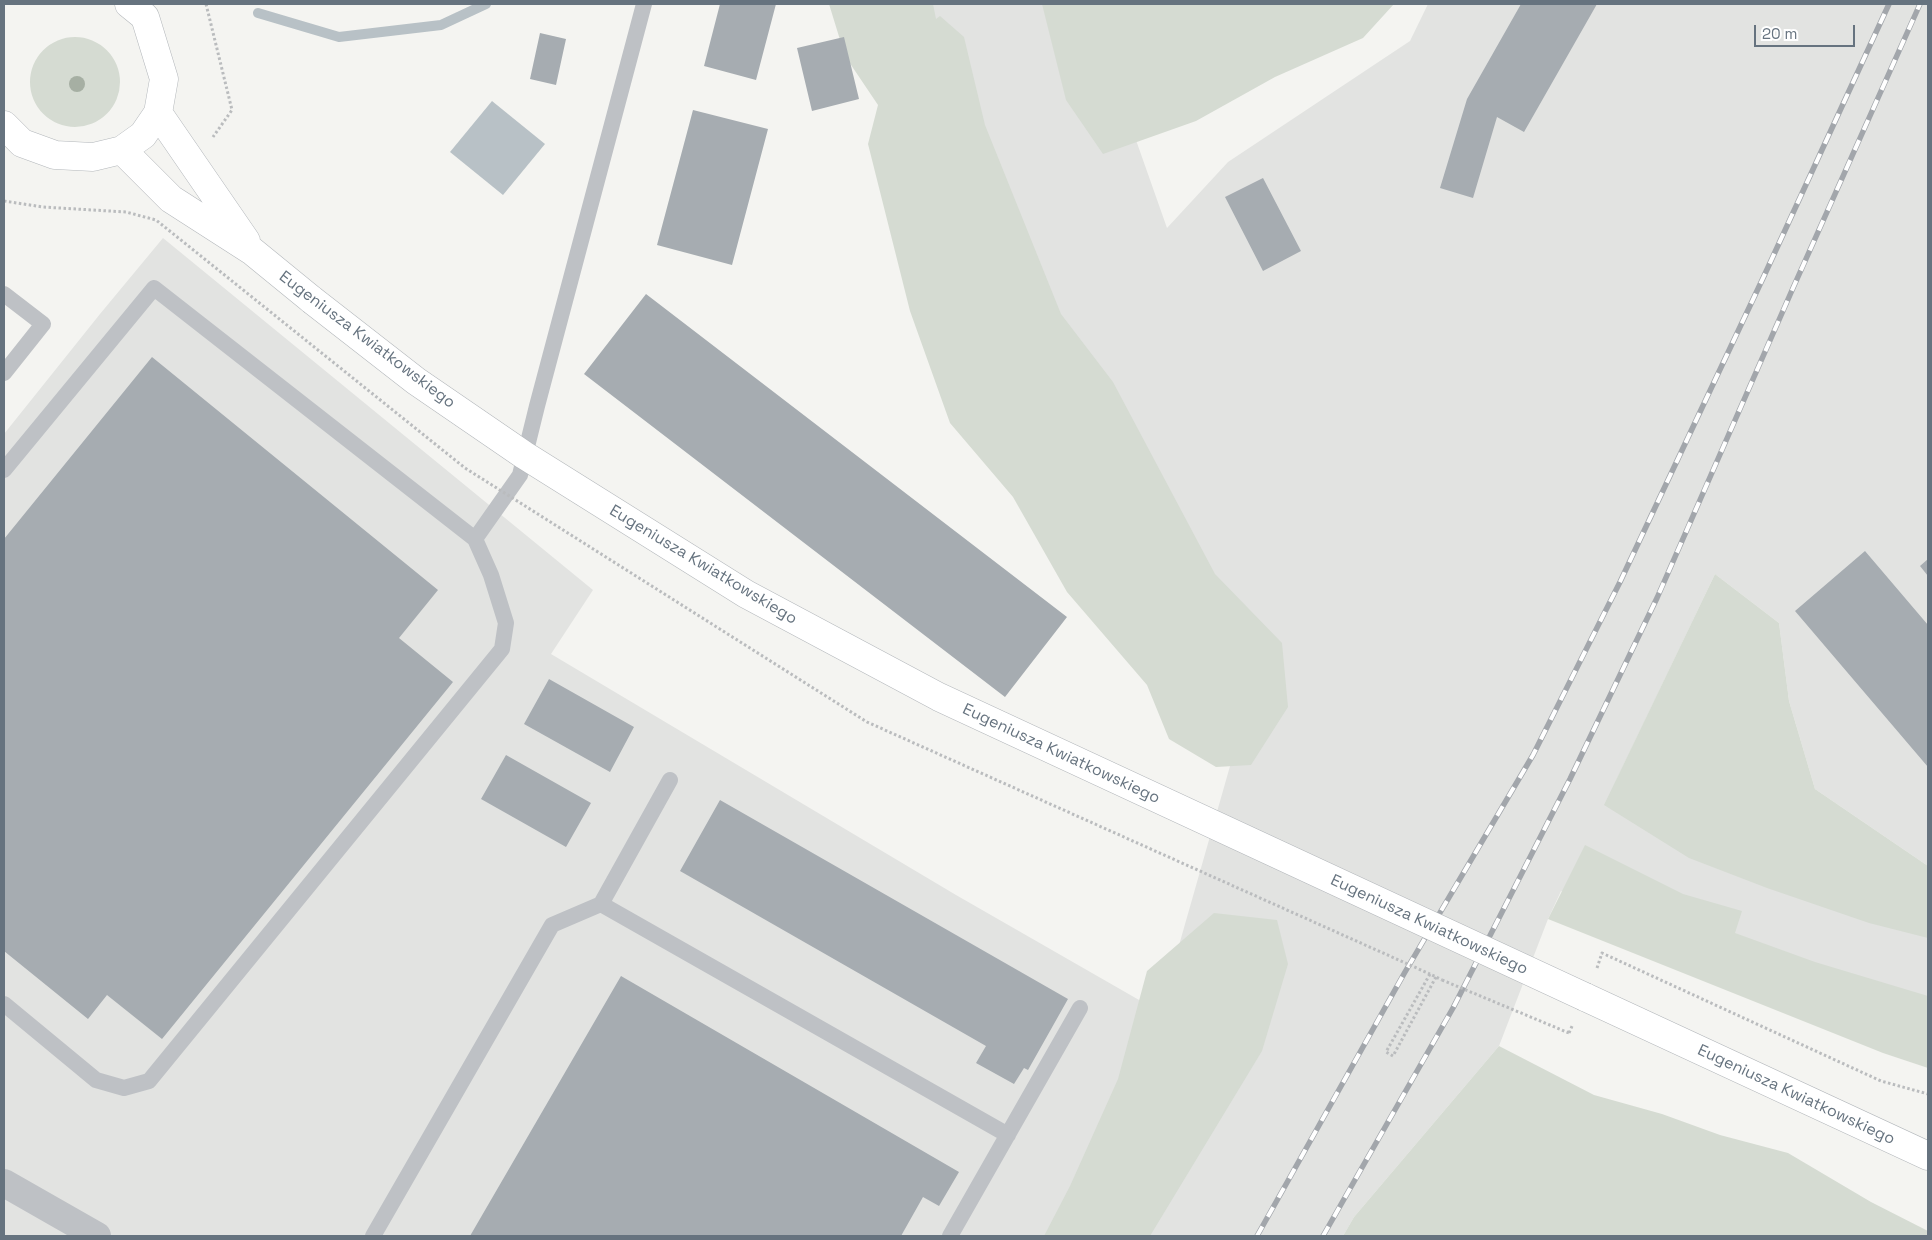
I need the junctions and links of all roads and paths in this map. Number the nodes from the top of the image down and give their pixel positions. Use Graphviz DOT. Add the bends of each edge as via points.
graph roads {
  1 [pos="206,4"];
  2 [pos="644,4"];
  3 [pos="139,8"];
  4 [pos="232,110"];
  5 [pos="158,113"];
  6 [pos="10,139"];
  7 [pos="122,150"];
  8 [pos="252,251"];
  9 [pos="4,294"];
  10 [pos="4,373"];
  11 [pos="4,470"];
  12 [pos="475,540"];
  13 [pos="670,780"];
  14 [pos="601,904"];
  15 [pos="1602,953"];
  16 [pos="1388,956"];
  17 [pos="1430,974"];
  18 [pos="1436,977"];
  19 [pos="4,1004"];
  20 [pos="1080,1008"];
  21 [pos="1569,1033"];
  22 [pos="1928,1094"];
  23 [pos="1008,1135"];
  24 [pos="1928,1156"];
  25 [pos="4,1183"];
  26 [pos="97,1236"];
  27 [pos="372,1236"];
  28 [pos="950,1236"];
  1 -- 4 [label="path"];
  2 -- 12 [label="lane" via="520,475"];
  3 -- 5 [label="street" via="164,79"];
  5 -- 7 [label="street" via="143,135"];
  5 -- 8 [label="street, Eugeniusza Kwiatkowskiego"];
  6 -- 7 [label="street" via="55,155 93,157"];
  7 -- 8 [label="street, Eugeniusza Kwiatkowskiego" via="171,199"];
  8 -- 24 [label="street, Eugeniusza Kwiatkowskiego, bridge" via="416,381 524,455 746,594 939,697"];
  9 -- 10 [label="lane" via="44,324"];
  11 -- 12 [label="lane" via="154,288"];
  12 -- 19 [label="lane" via="491,575 506,623 502,649 149,1081 124,1088 96,1080"];
  13 -- 14 [label="lane"];
  14 -- 23 [label="lane"];
  14 -- 27 [label="lane" via="552,925"];
  15 -- 22 [label="path" via="1882,1081"];
  16 -- 17 [label="path, bridge"];
  17 -- 18 [label="path, bridge"];
  17 -- 18 [label="path" via="1386,1052 1393,1056"];
  18 -- 21 [label="path, bridge"];
  20 -- 23 [label="lane"];
  23 -- 28 [label="lane"];
  25 -- 26 [label="street"];
}
